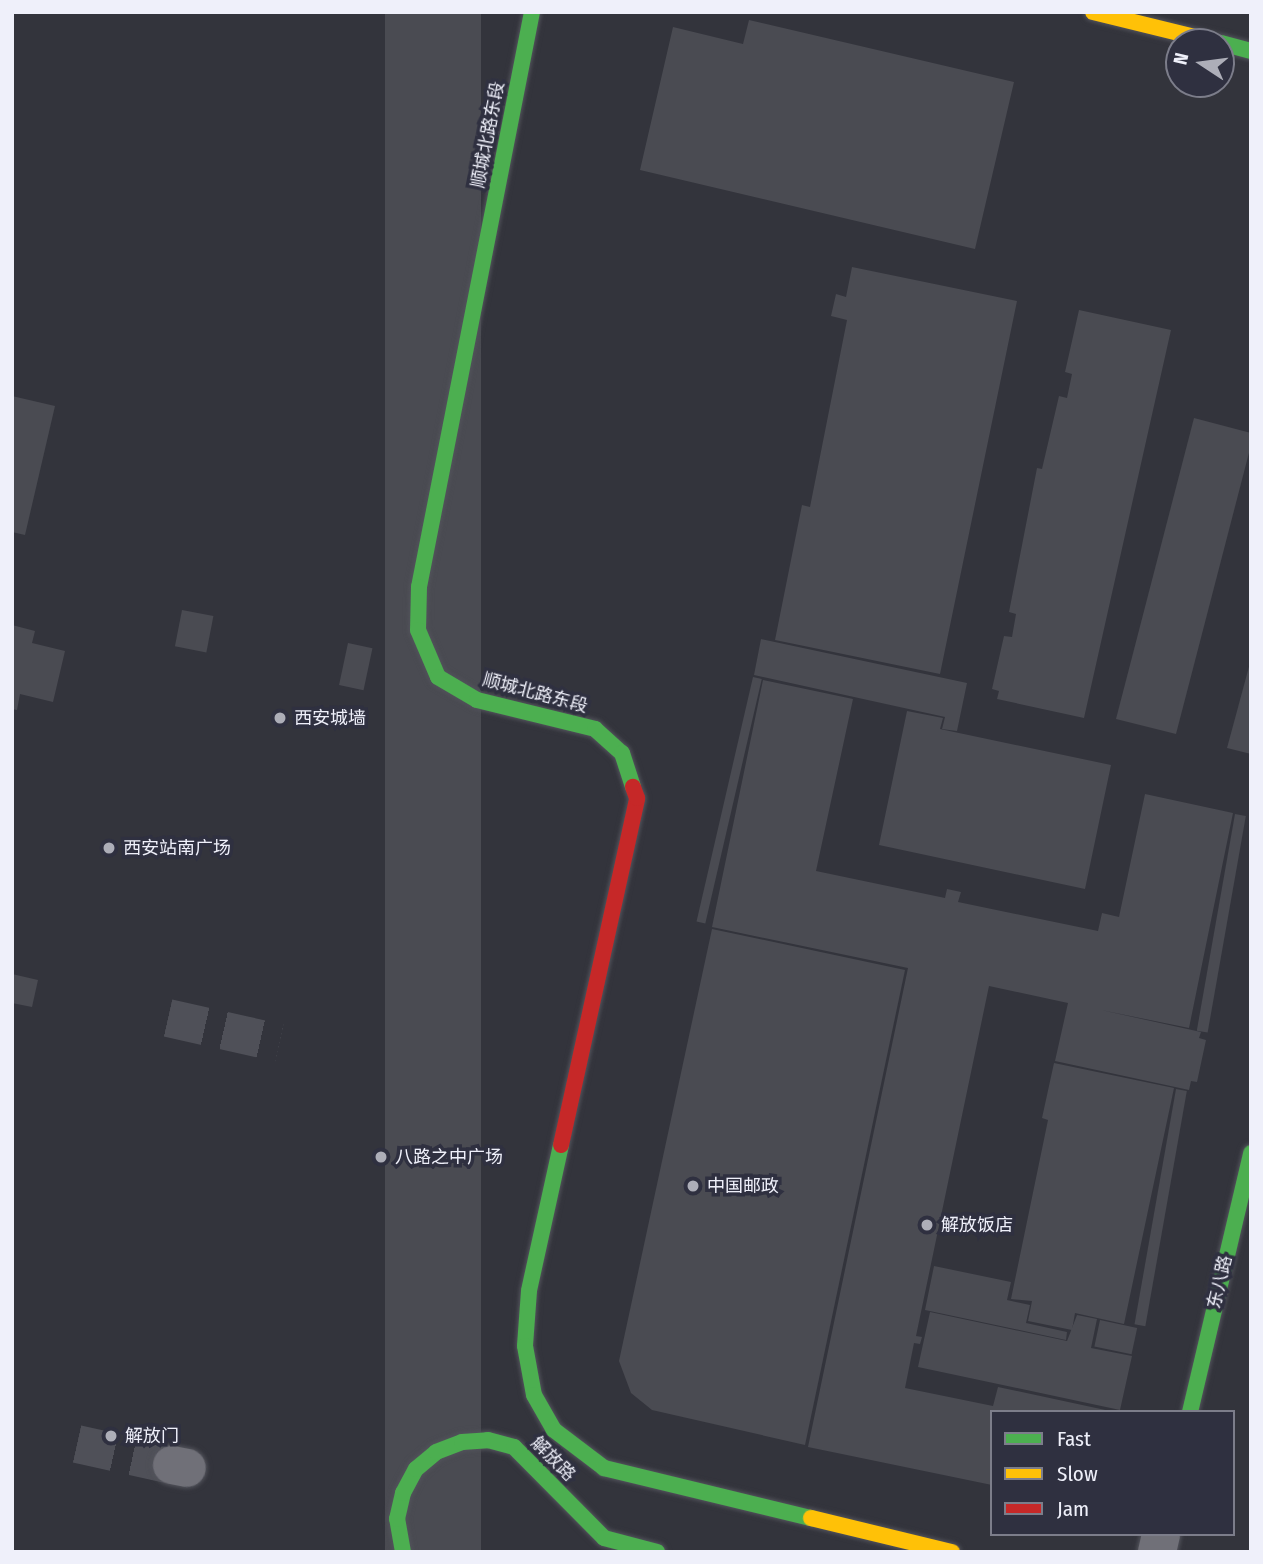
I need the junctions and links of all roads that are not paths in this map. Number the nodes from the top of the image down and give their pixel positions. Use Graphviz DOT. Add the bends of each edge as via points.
graph roads {
  1 [pos="532,12"];
  2 [pos="1093,12"];
  3 [pos="1165,30"];
  4 [pos="1251,1153"];
  5 [pos="1190,1410"];
  6 [pos="403,1552"];
  7 [pos="657,1552"];
  8 [pos="952,1552"];
  1 -- 8 [label="street, 顺城北路东段" via="419,587 418,630 438,677 477,700 595,729 622,753 637,798 529,1292 525,1346 534,1395 554,1430 604,1468"];
  2 -- 3 [label="street"];
  4 -- 5 [label="street, 东八路"];
  6 -- 7 [label="street, 解放路" via="397,1519 403,1493 416,1469 436,1451 488,1440 513,1447 604,1538"];
}
